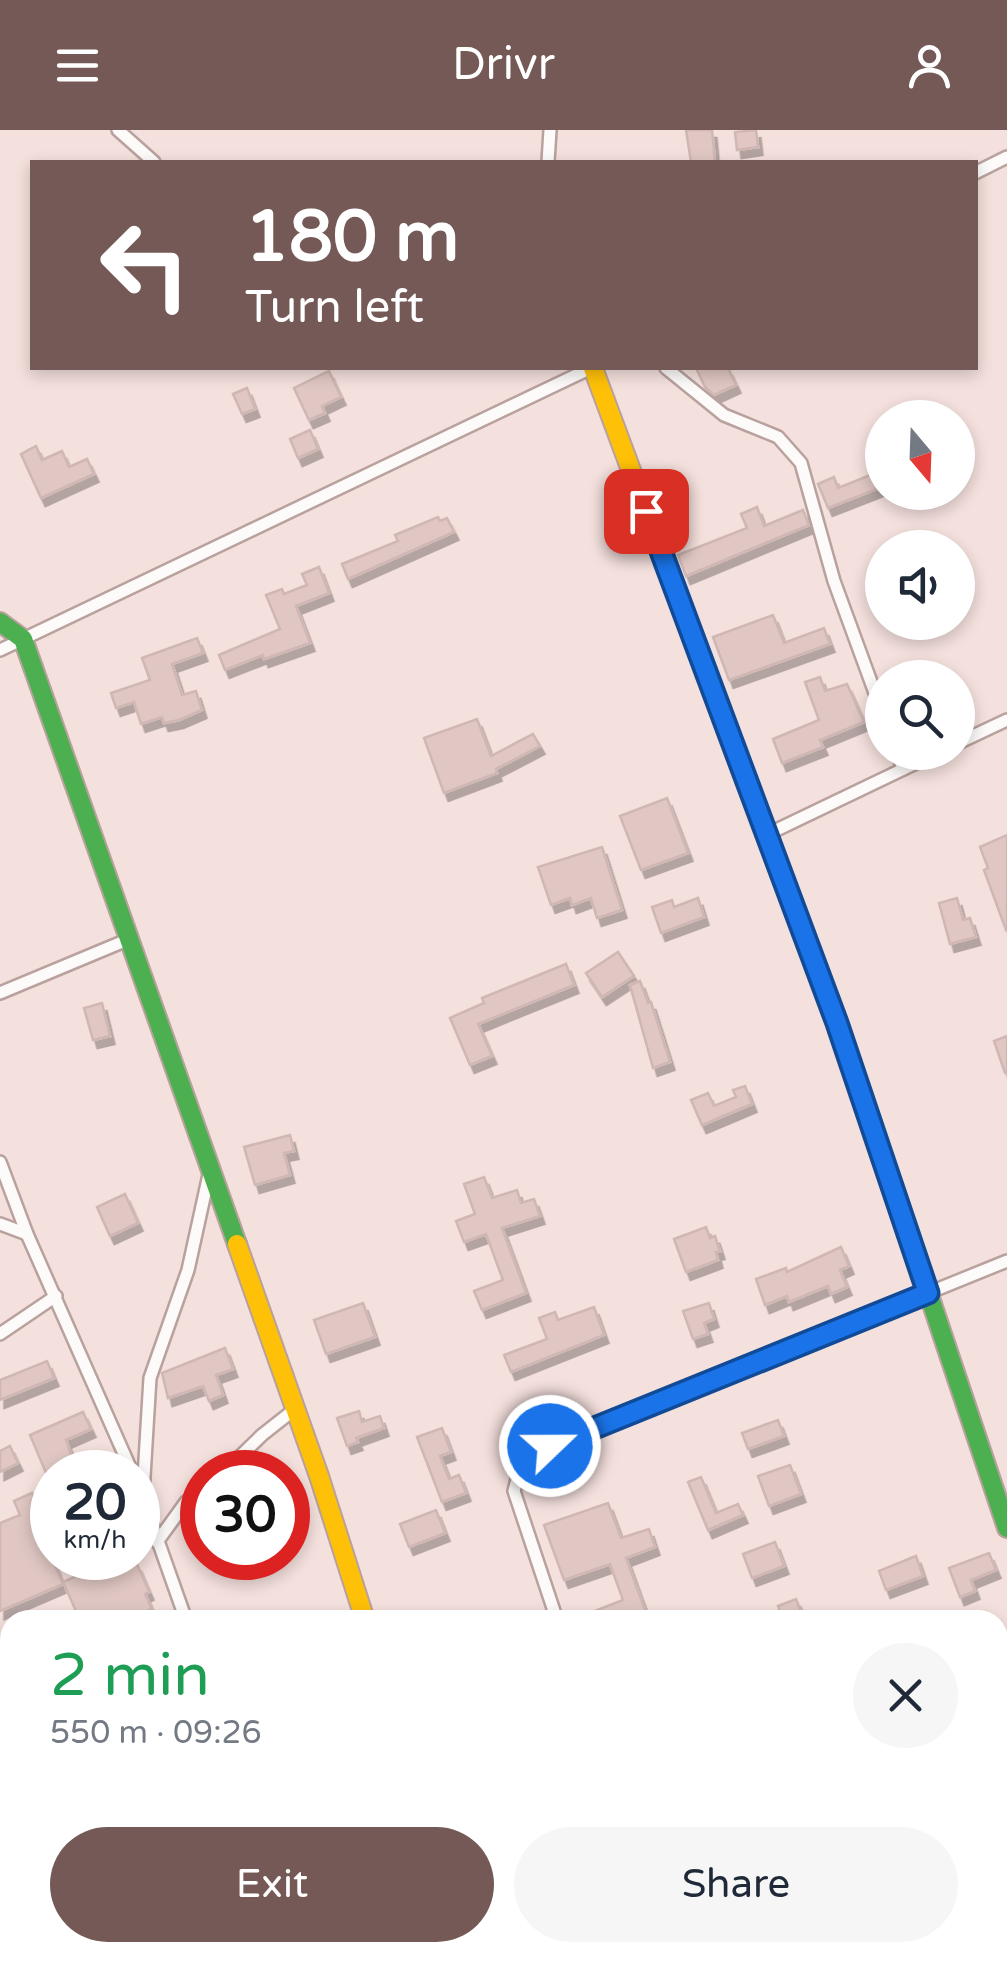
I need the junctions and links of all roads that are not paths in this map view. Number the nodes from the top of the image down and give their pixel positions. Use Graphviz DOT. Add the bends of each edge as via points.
graph roads {
  1 [pos="118,130"];
  2 [pos="550,130"];
  3 [pos="1007,157"];
  4 [pos="152,160"];
  5 [pos="548,160"];
  6 [pos="978,172"];
  7 [pos="588,370"];
  8 [pos="593,370"];
  9 [pos="668,370"];
  10 [pos="0,622"];
  11 [pos="23,639"];
  12 [pos="0,650"];
  13 [pos="865,666"];
  14 [pos="1007,720"];
  15 [pos="975,736"];
  16 [pos="901,770"];
  17 [pos="768,834"];
  18 [pos="128,940"];
  19 [pos="0,993"];
  20 [pos="0,1162"];
  21 [pos="210,1170"];
  22 [pos="0,1224"];
  23 [pos="27,1234"];
  24 [pos="1007,1261"];
  25 [pos="928,1293"];
  26 [pos="56,1296"];
  27 [pos="0,1334"];
  28 [pos="295,1409"];
  29 [pos="122,1450"];
  30 [pos="143,1450"];
  31 [pos="246,1450"];
  32 [pos="180,1510"];
  33 [pos="1006,1526"];
  34 [pos="160,1538"];
  35 [pos="160,1550"];
  36 [pos="182,1610"];
  37 [pos="363,1610"];
  38 [pos="554,1610"];
  1 -- 4 [label="street"];
  2 -- 5 [label="street"];
  3 -- 6 [label="street"];
  7 -- 11 [label="street"];
  8 -- 17 [label="street"];
  9 -- 13 [label="street" via="724,415 778,436 801,462"];
  10 -- 11 [label="street"];
  11 -- 12 [label="street"];
  11 -- 18 [label="street"];
  14 -- 15 [label="street"];
  16 -- 17 [label="street"];
  17 -- 25 [label="street"];
  18 -- 19 [label="street"];
  18 -- 21 [label="street"];
  20 -- 23 [label="street"];
  21 -- 28 [label="street"];
  21 -- 30 [label="street" via="188,1270 150,1378"];
  22 -- 23 [label="street"];
  23 -- 26 [label="street"];
  24 -- 25 [label="street"];
  25 -- 33 [label="street"];
  25 -- 38 [label="street" via="550,1446 522,1464 514,1490"];
  26 -- 27 [label="street"];
  26 -- 29 [label="street"];
  28 -- 31 [label="street"];
  28 -- 37 [label="street"];
  32 -- 34 [label="street"];
  35 -- 36 [label="street"];
}
